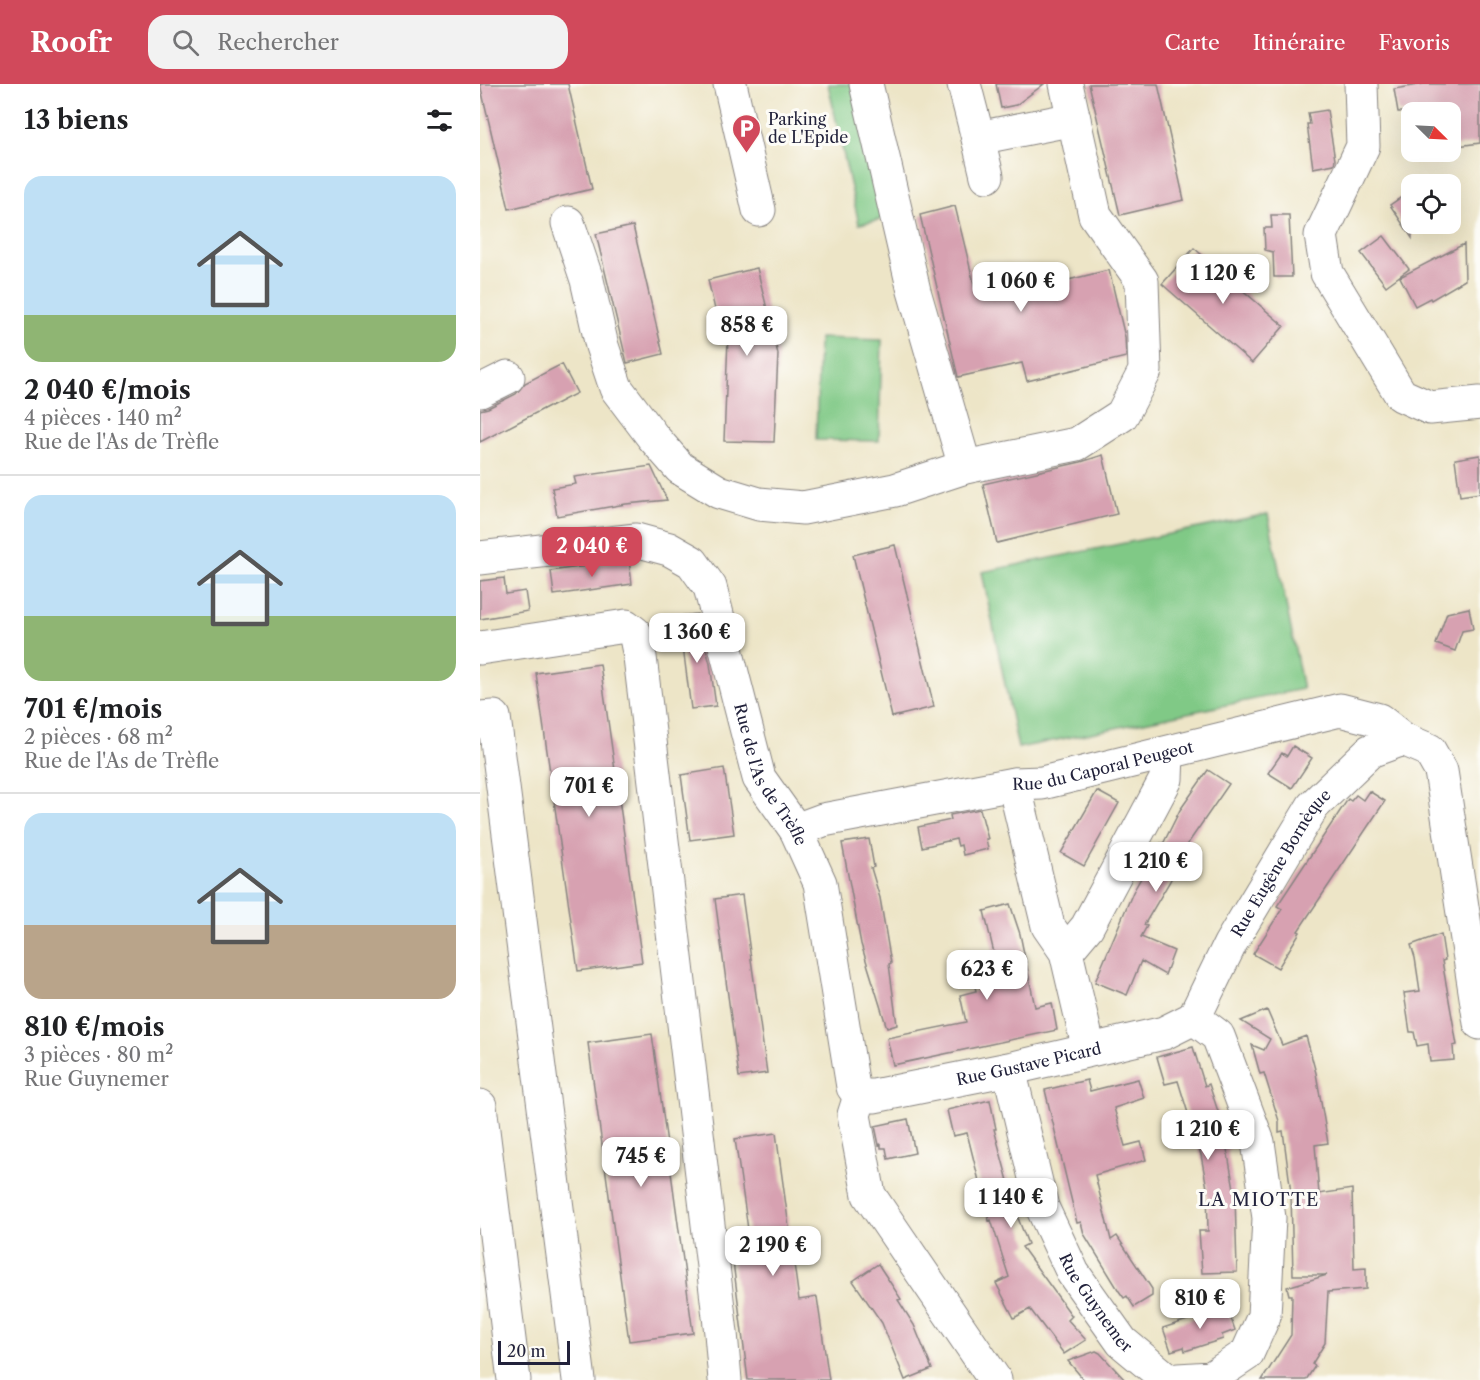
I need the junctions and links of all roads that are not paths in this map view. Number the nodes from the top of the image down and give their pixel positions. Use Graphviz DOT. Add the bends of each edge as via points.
graph roads {
  1 [pos="730,84"];
  2 [pos="866,84"];
  3 [pos="964,84"];
  4 [pos="1066,84"];
  5 [pos="1360,84"];
  6 [pos="1074,119"];
  7 [pos="978,138"];
  8 [pos="987,176"];
  9 [pos="759,210"];
  10 [pos="568,223"];
  11 [pos="1480,403"];
  12 [pos="965,467"];
  13 [pos="480,558"];
  14 [pos="480,648"];
  15 [pos="480,718"];
  16 [pos="1403,739"];
  17 [pos="1167,754"];
  18 [pos="1014,784"];
  19 [pos="796,830"];
  20 [pos="1066,952"];
  21 [pos="1194,1018"];
  22 [pos="1480,1023"];
  23 [pos="1089,1050"];
  24 [pos="1010,1069"];
  25 [pos="860,1096"];
  26 [pos="480,1106"];
  27 [pos="514,1380"];
  28 [pos="579,1380"];
  29 [pos="725,1380"];
  30 [pos="995,1380"];
  31 [pos="1168,1380"];
  32 [pos="1178,1380"];
  1 -- 9 [label="street"];
  2 -- 12 [label="street" via="914,291"];
  3 -- 7 [label="street"];
  4 -- 6 [label="street"];
  5 -- 11 [label="street" via="1363,146 1321,235 1328,273 1401,395 1430,408"];
  6 -- 7 [label="street"];
  6 -- 12 [label="street" via="1095,215 1142,281 1145,371 1122,415 1077,444"];
  7 -- 8 [label="street"];
  10 -- 12 [label="street" via="616,388 680,468 719,492 759,504 803,508 895,490"];
  13 -- 19 [label="street, Rue de l'As de Trèfle" via="636,540 669,549 693,562 710,587 759,778"];
  14 -- 29 [label="street" via="626,626 635,633"];
  15 -- 28 [label="street" via="494,717"];
  16 -- 17 [label="street, Rue du Caporal Peugeot" via="1379,720 1340,710"];
  16 -- 21 [label="street, Rue Eugène Bornèque" via="1370,751 1314,806 1230,944"];
  16 -- 22 [label="street, Rue du Caporal Peugeot" via="1429,750 1442,771"];
  17 -- 18 [label="street, Rue du Caporal Peugeot" via="1042,783"];
  17 -- 20 [label="street" via="1166,779 1086,927"];
  18 -- 19 [label="street, Rue du Caporal Peugeot" via="823,820"];
  18 -- 20 [label="street" via="1048,926"];
  19 -- 25 [label="street, Rue de l'As de Trèfle" via="820,883 853,1087"];
  20 -- 23 [label="street"];
  21 -- 23 [label="street, Rue Gustave Picard" via="1164,1033"];
  21 -- 32 [label="street" via="1218,1036 1258,1142 1269,1218 1264,1316 1247,1354 1211,1378"];
  23 -- 24 [label="street, Rue Gustave Picard"];
  24 -- 25 [label="street, Rue Gustave Picard"];
  24 -- 31 [label="street, Rue Guynemer" via="1042,1207 1073,1273 1122,1342"];
  25 -- 30 [label="street" via="854,1116 869,1195"];
  26 -- 27 [label="street"];
}
